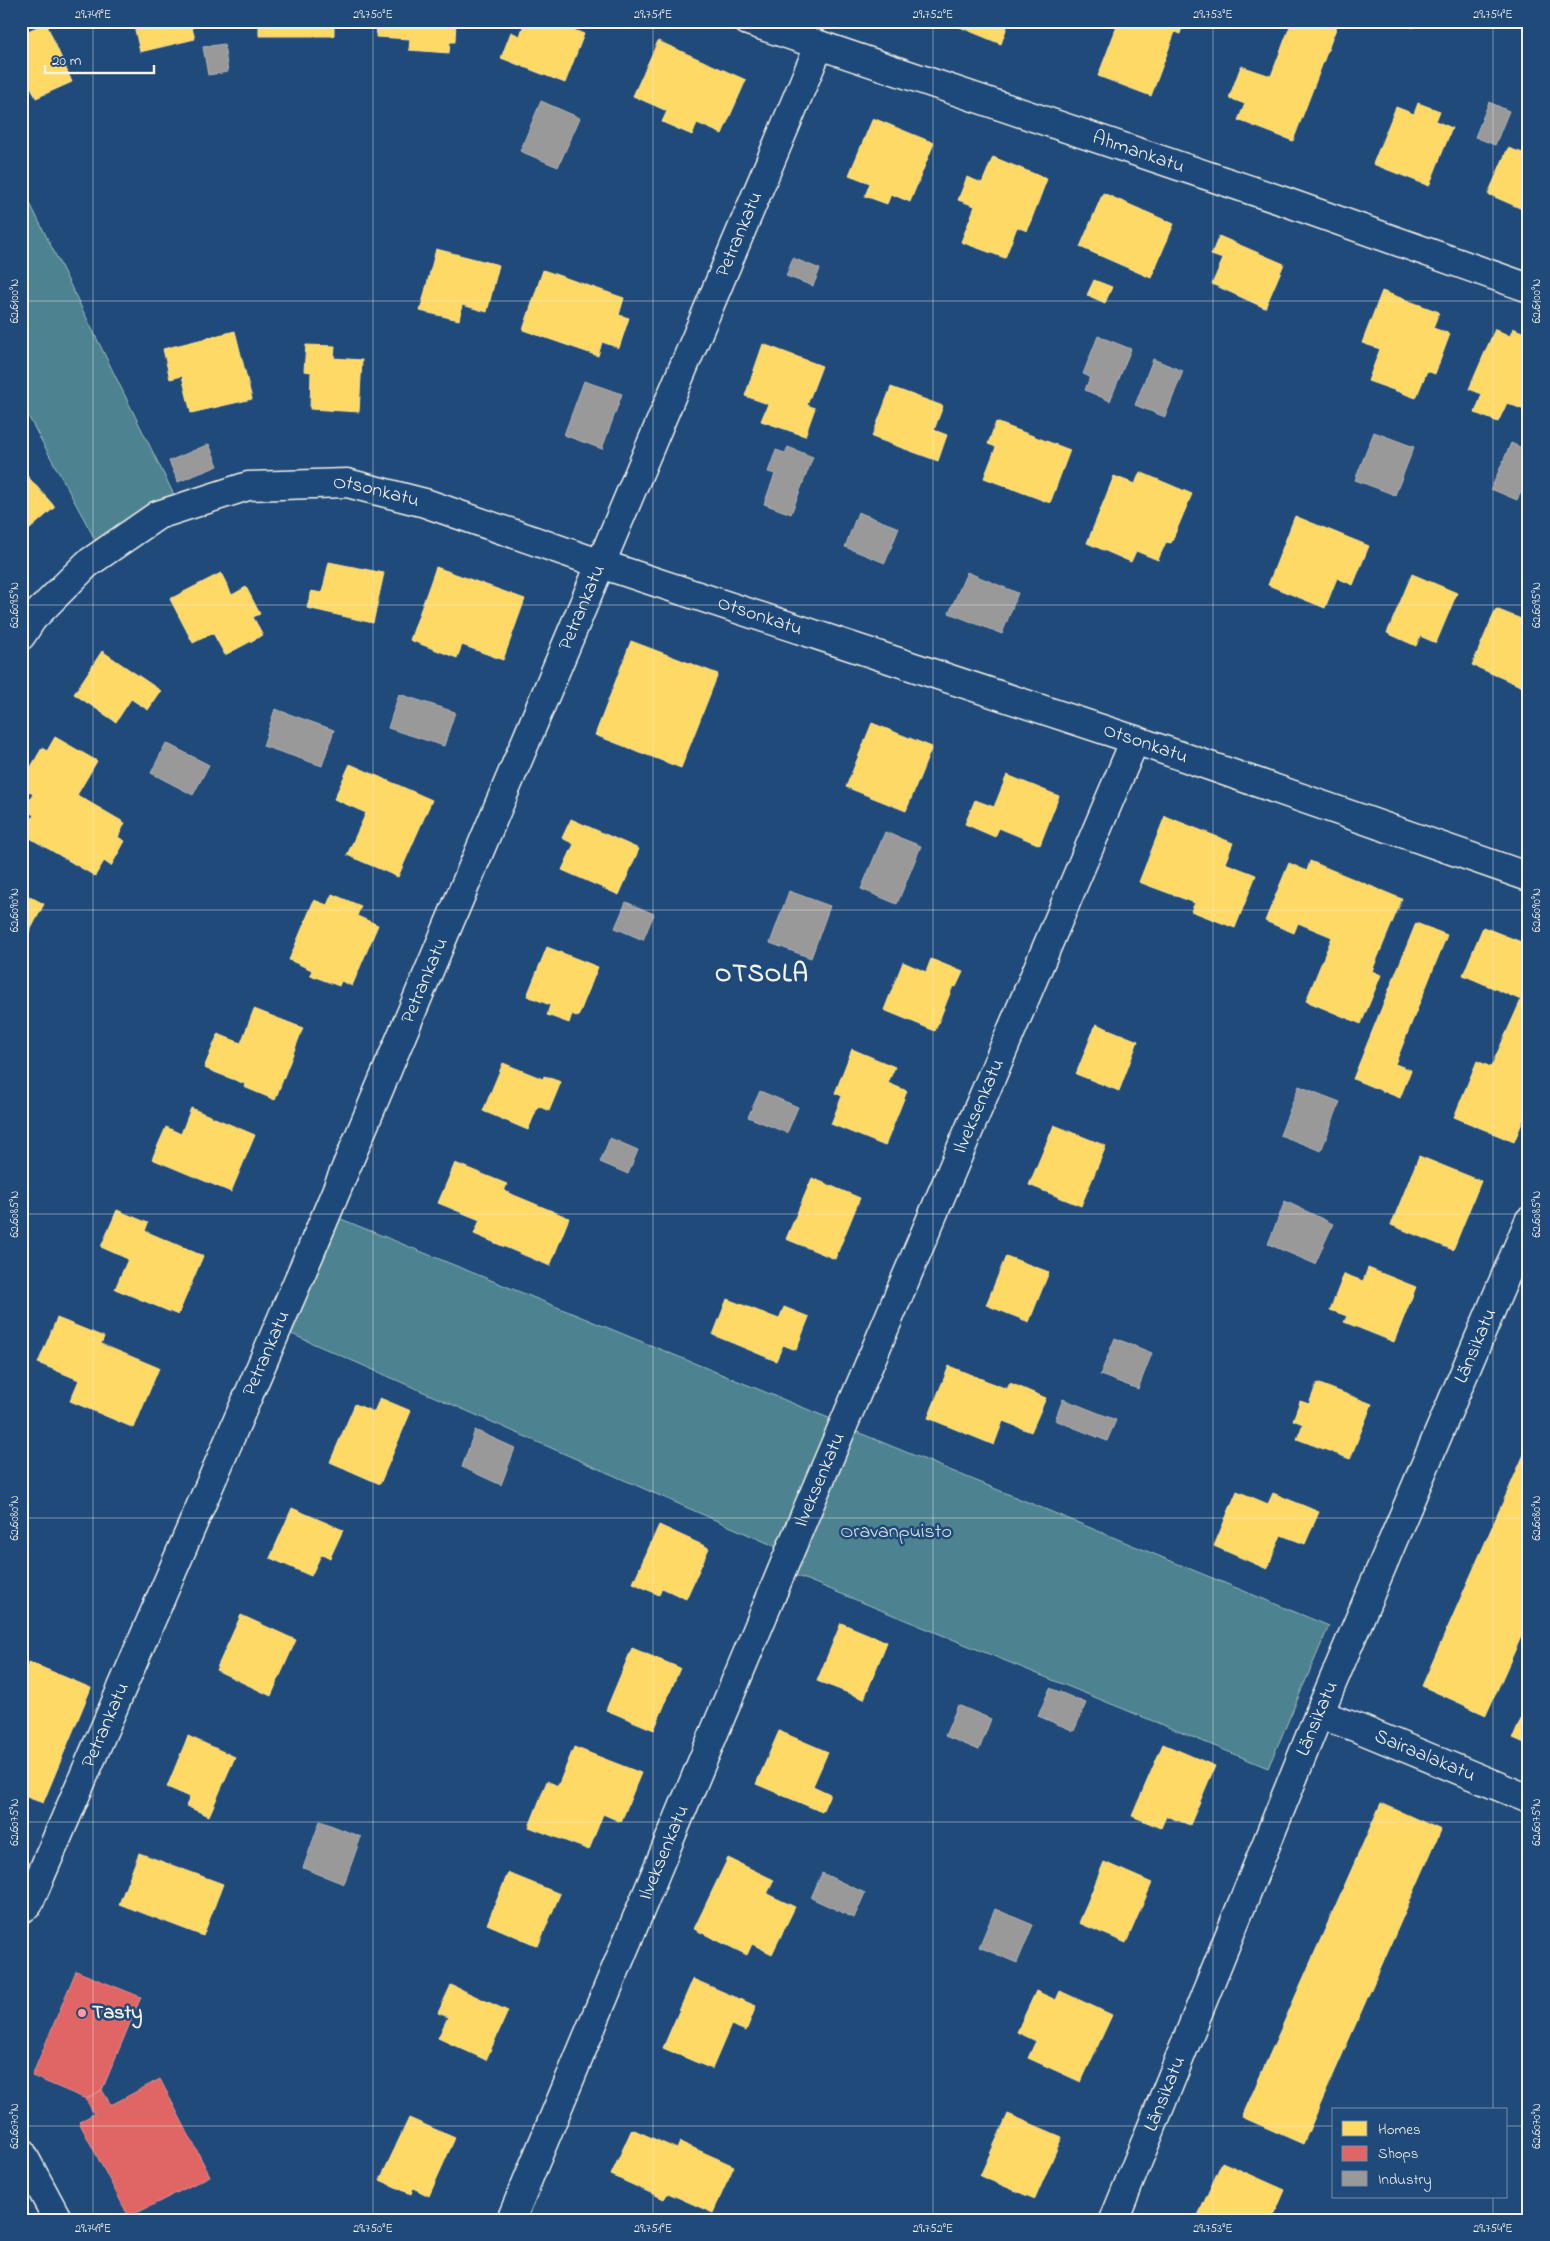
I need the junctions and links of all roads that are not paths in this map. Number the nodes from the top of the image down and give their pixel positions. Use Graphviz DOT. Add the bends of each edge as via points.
graph roads {
  1 [pos="748,21"];
  2 [pos="819,46"];
  3 [pos="1529,288"];
  4 [pos="601,564"];
  5 [pos="21,636"];
  6 [pos="1135,740"];
  7 [pos="1529,877"];
  8 [pos="1529,1221"];
  9 [pos="1319,1714"];
  10 [pos="1529,1799"];
  11 [pos="21,1909"];
  12 [pos="21,2151"];
  13 [pos="58,2220"];
  14 [pos="511,2220"];
  15 [pos="1114,2220"];
  1 -- 2 [label="street, Ahmankatu"];
  2 -- 3 [label="street, Ahmankatu" via="1294,205"];
  2 -- 4 [label="street, Petrankatu"];
  4 -- 5 [label="street, Otsonkatu" via="425,503 347,483 248,486 158,516 87,564 33,618"];
  4 -- 6 [label="street, Otsonkatu"];
  4 -- 11 [label="street, Petrankatu" via="310,1253 28,1905"];
  6 -- 7 [label="street, Otsonkatu"];
  6 -- 14 [label="street, Ilveksenkatu" via="801,1524"];
  8 -- 9 [label="street, Länsikatu"];
  9 -- 10 [label="street, Sairaalakatu"];
  9 -- 15 [label="street, Länsikatu"];
  12 -- 13 [label="street"];
}
